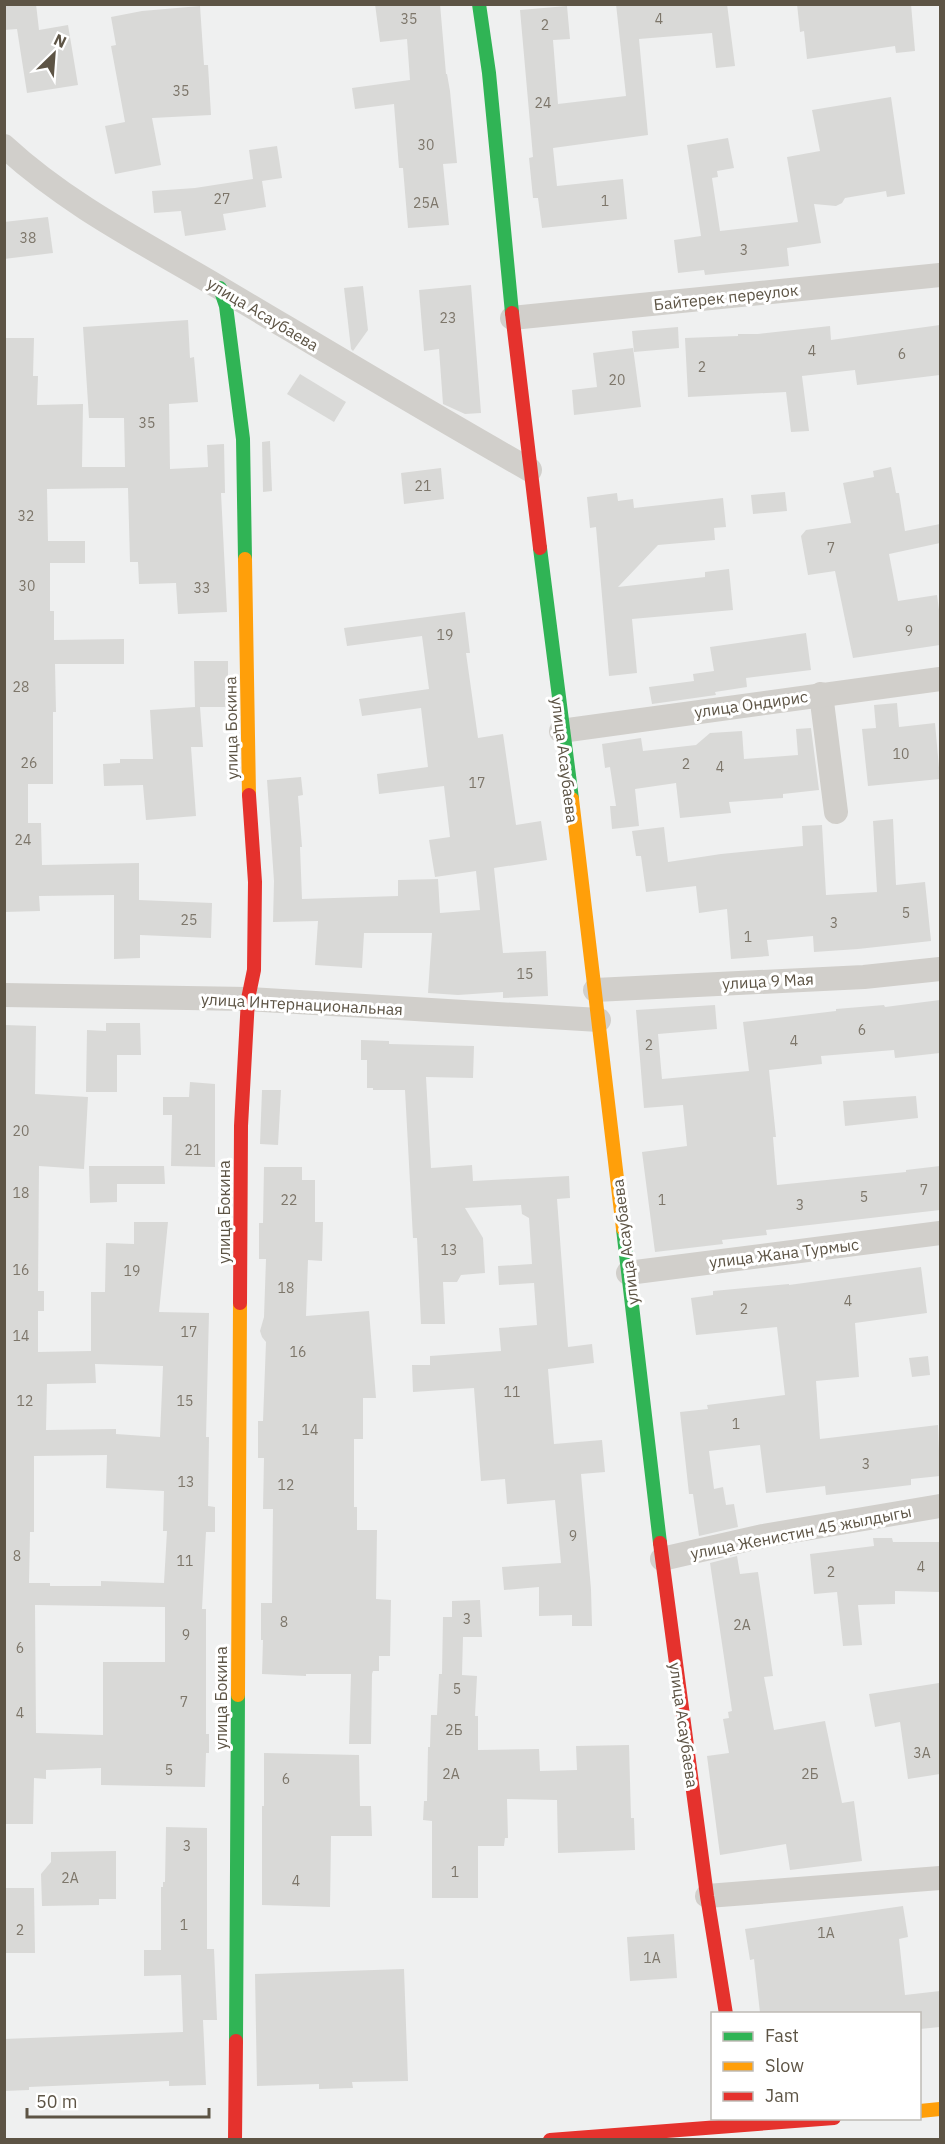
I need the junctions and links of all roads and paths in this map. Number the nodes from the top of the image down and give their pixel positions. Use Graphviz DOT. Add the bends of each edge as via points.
graph roads {
  1 [pos="479,4"];
  2 [pos="4,146"];
  3 [pos="940,275"];
  4 [pos="220,288"];
  5 [pos="512,318"];
  6 [pos="530,470"];
  7 [pos="940,679"];
  8 [pos="821,694"];
  9 [pos="561,730"];
  10 [pos="836,812"];
  11 [pos="940,969"];
  12 [pos="595,990"];
  13 [pos="4,995"];
  14 [pos="248,999"];
  15 [pos="599,1020"];
  16 [pos="940,1233"];
  17 [pos="628,1273"];
  18 [pos="940,1506"];
  19 [pos="662,1559"];
  20 [pos="940,1878"];
  21 [pos="707,1896"];
  22 [pos="726,2012"];
  23 [pos="940,2109"];
  24 [pos="921,2111"];
  25 [pos="796,2120"];
  26 [pos="740,2123"];
  27 [pos="641,2136"];
  28 [pos="235,2139"];
  29 [pos="550,2139"];
  1 -- 5 [label="main road, улица Асаубаева"];
  2 -- 4 [label="street, улица Асаубаева" via="82,207"];
  3 -- 5 [label="street, Байтерек переулок"];
  4 -- 6 [label="street, улица Асаубаева"];
  4 -- 14 [label="main road, улица Бокина" via="226,306 243,439 248,775 255,882 254,970"];
  5 -- 6 [label="main road, улица Асаубаева"];
  6 -- 9 [label="main road, улица Асаубаева"];
  7 -- 8 [label="street, улица Ондирис"];
  8 -- 9 [label="street, улица Ондирис"];
  8 -- 10 [label="street"];
  9 -- 12 [label="main road, улица Асаубаева"];
  11 -- 12 [label="street, улица 9 Мая"];
  12 -- 15 [label="main road, улица Асаубаева"];
  13 -- 14 [label="street, улица Интернациональная"];
  14 -- 15 [label="street, улица Интернациональная"];
  14 -- 28 [label="main road, улица Бокина" via="241,1126"];
  15 -- 17 [label="main road, улица Асаубаева"];
  16 -- 17 [label="street, улица Жана Турмыс"];
  17 -- 19 [label="main road, улица Асаубаева"];
  18 -- 19 [label="street, улица Женистин 45 жылдыгы" via="763,1536"];
  19 -- 21 [label="main road, улица Асаубаева"];
  20 -- 21 [label="street"];
  21 -- 22 [label="main road, улица Асаубаева"];
  23 -- 24 [label="main road"];
  25 -- 26 [label="main road"];
  26 -- 27 [label="main road"];
  27 -- 29 [label="main road"];
}
